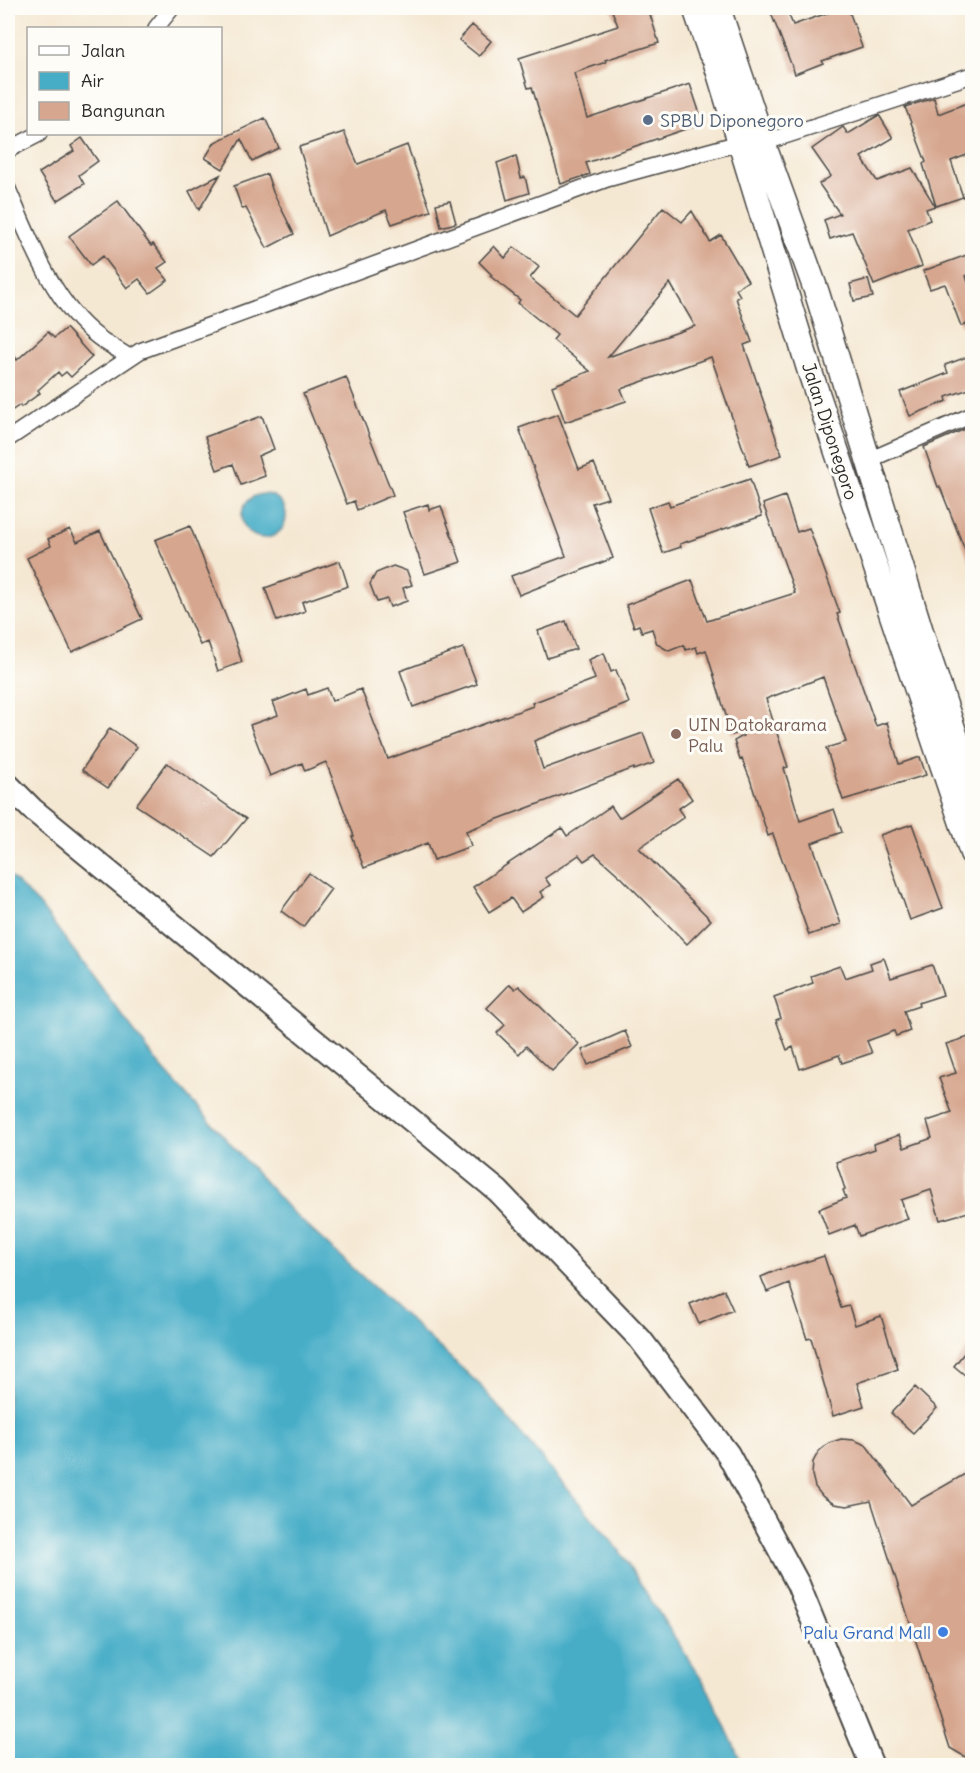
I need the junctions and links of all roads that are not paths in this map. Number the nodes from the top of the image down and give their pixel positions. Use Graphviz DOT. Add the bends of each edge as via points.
graph roads {
  1 [pos="172,8"];
  2 [pos="695,8"];
  3 [pos="718,8"];
  4 [pos="157,27"];
  5 [pos="972,75"];
  6 [pos="37,135"];
  7 [pos="751,143"];
  8 [pos="8,150"];
  9 [pos="8,189"];
  10 [pos="129,357"];
  11 [pos="836,360"];
  12 [pos="810,372"];
  13 [pos="972,415"];
  14 [pos="8,439"];
  15 [pos="869,460"];
  16 [pos="8,785"];
  17 [pos="972,785"];
  18 [pos="972,854"];
  19 [pos="872,1766"];
  1 -- 4 [label="street"];
  2 -- 7 [label="highway, Jalan Diponegoro" via="710,52"];
  3 -- 7 [label="highway, Jalan Diponegoro"];
  5 -- 7 [label="street"];
  6 -- 8 [label="street"];
  7 -- 10 [label="street" via="607,179"];
  7 -- 11 [label="highway, Jalan Diponegoro" via="817,293"];
  7 -- 12 [label="highway, Jalan Diponegoro"];
  9 -- 10 [label="street" via="38,258 69,308 99,338"];
  10 -- 14 [label="street"];
  11 -- 12 [label="highway"];
  11 -- 15 [label="highway, Jalan Diponegoro"];
  12 -- 18 [label="highway, Jalan Diponegoro"];
  13 -- 15 [label="street"];
  15 -- 17 [label="highway, Jalan Diponegoro"];
  16 -- 19 [label="main road" via="32,809 498,1191 640,1339 728,1455 798,1584"];
}
